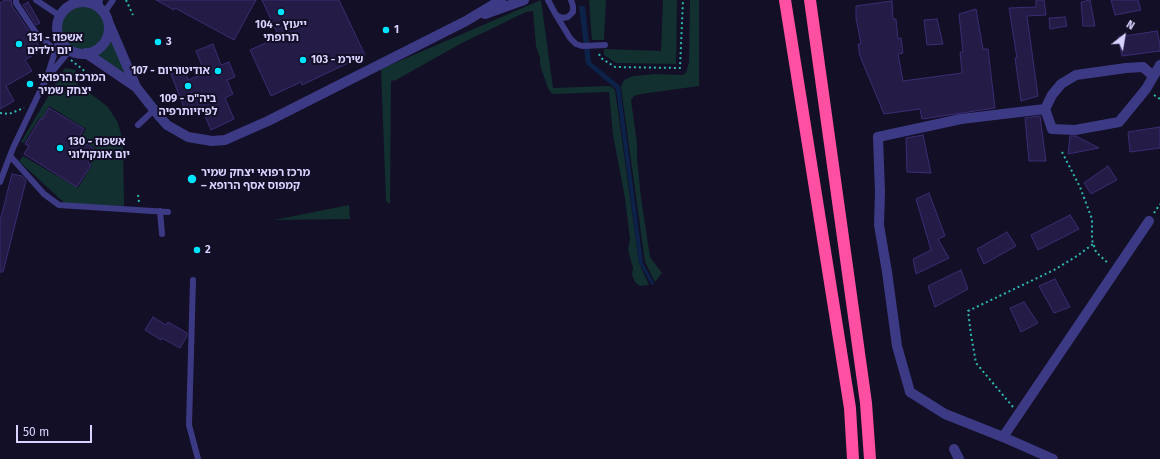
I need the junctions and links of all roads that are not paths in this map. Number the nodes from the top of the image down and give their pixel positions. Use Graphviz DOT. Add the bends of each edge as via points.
graph roads {
  1 [pos="16,0"];
  2 [pos="113,0"];
  3 [pos="501,0"];
  4 [pos="524,0"];
  5 [pos="548,0"];
  6 [pos="571,0"];
  7 [pos="786,0"];
  8 [pos="810,0"];
  9 [pos="40,1"];
  10 [pos="101,7"];
  11 [pos="556,15"];
  12 [pos="60,16"];
  13 [pos="466,21"];
  14 [pos="109,24"];
  15 [pos="59,39"];
  16 [pos="605,45"];
  17 [pos="70,50"];
  18 [pos="56,51"];
  19 [pos="90,56"];
  20 [pos="1160,65"];
  21 [pos="1153,76"];
  22 [pos="47,78"];
  23 [pos="136,87"];
  24 [pos="1045,109"];
  25 [pos="154,110"];
  26 [pos="138,125"];
  27 [pos="10,157"];
  28 [pos="0,182"];
  29 [pos="160,211"];
  30 [pos="168,212"];
  31 [pos="1149,221"];
  32 [pos="162,234"];
  33 [pos="193,280"];
  34 [pos="1003,437"];
  35 [pos="954,449"];
  36 [pos="198,459"];
  37 [pos="853,459"];
  38 [pos="870,459"];
  39 [pos="959,459"];
  40 [pos="1053,459"];
  1 -- 18 [label="lane" via="36,33"];
  2 -- 10 [label="lane"];
  3 -- 13 [label="street"];
  4 -- 13 [label="street"];
  5 -- 11 [label="lane"];
  6 -- 11 [label="lane" via="573,10 570,16 562,18"];
  7 -- 37 [label="highway" via="850,408"];
  8 -- 38 [label="highway" via="866,403"];
  9 -- 12 [label="lane"];
  10 -- 12 [label="street" via="79,2 64,9"];
  10 -- 14 [label="street"];
  11 -- 16 [label="lane" via="573,42 582,46"];
  12 -- 15 [label="street" via="57,24"];
  13 -- 25 [label="street" via="275,118 225,140 212,141 188,137 167,125"];
  14 -- 19 [label="street" via="104,44"];
  14 -- 23 [label="street"];
  15 -- 17 [label="street"];
  15 -- 18 [label="lane"];
  17 -- 19 [label="street"];
  17 -- 22 [label="lane"];
  18 -- 22 [label="lane"];
  19 -- 23 [label="street"];
  20 -- 21 [label="street"];
  21 -- 24 [label="street" via="1143,67 1076,75 1061,84"];
  21 -- 24 [label="street" via="1146,89 1119,122 1075,130 1052,129"];
  22 -- 27 [label="lane"];
  23 -- 25 [label="street"];
  24 -- 34 [label="street" via="961,118 878,137 879,225 897,346 910,392 945,414"];
  25 -- 26 [label="lane"];
  27 -- 28 [label="lane"];
  27 -- 29 [label="lane" via="44,194 59,205"];
  29 -- 30 [label="lane"];
  29 -- 32 [label="lane"];
  31 -- 34 [label="street"];
  33 -- 36 [label="lane" via="189,425"];
  34 -- 40 [label="street"];
  35 -- 39 [label="street"];
}
